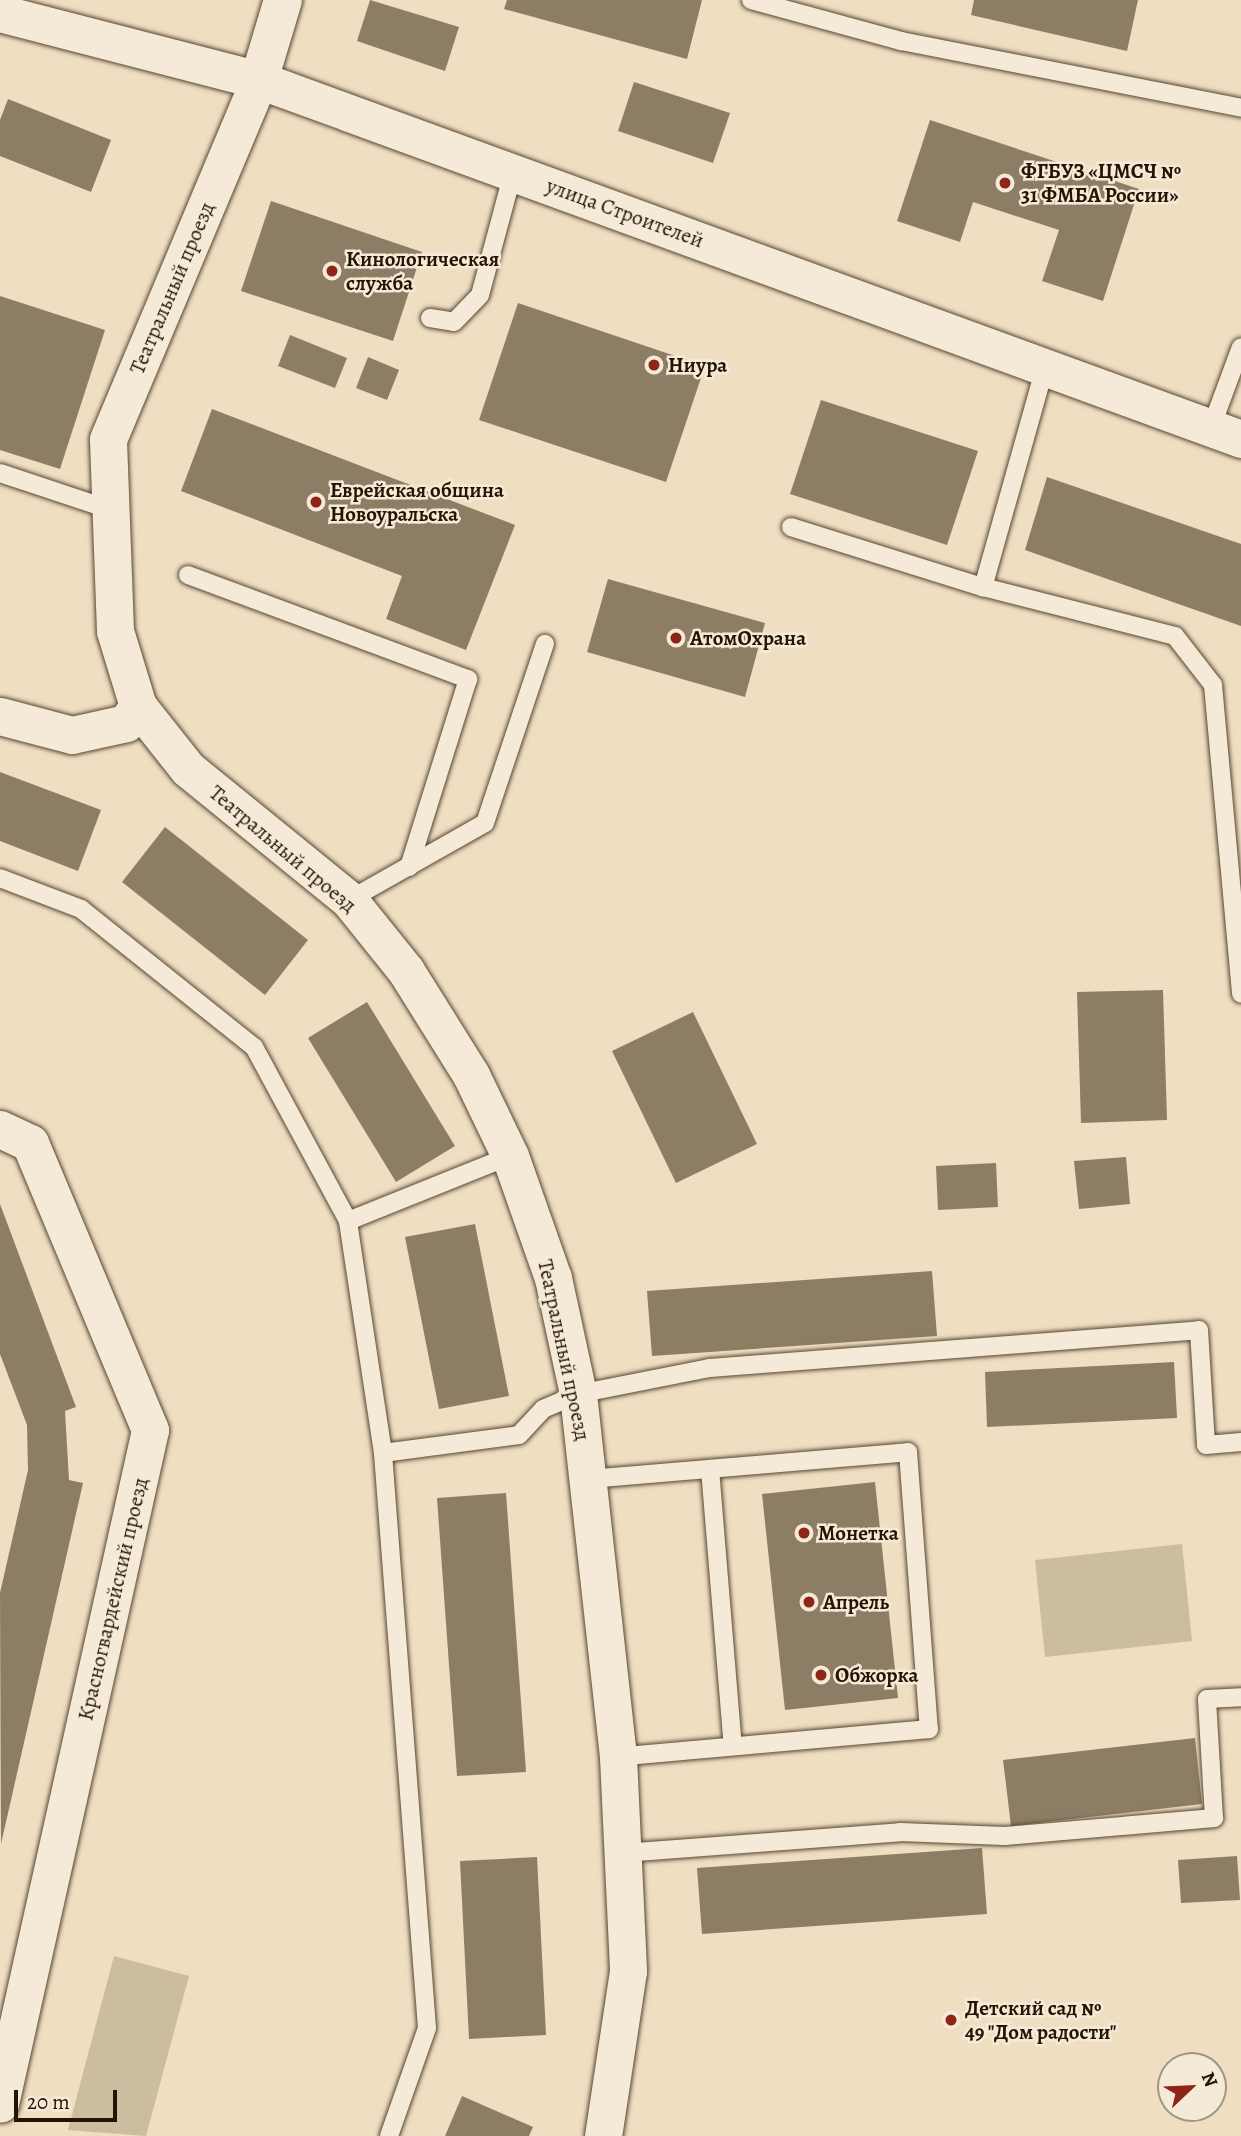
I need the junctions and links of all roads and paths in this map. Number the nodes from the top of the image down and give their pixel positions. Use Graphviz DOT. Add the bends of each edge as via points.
graph roads {
  1 [pos="284,0"];
  2 [pos="751,0"];
  3 [pos="0,13"];
  4 [pos="259,80"];
  5 [pos="1241,108"];
  6 [pos="513,173"];
  7 [pos="430,317"];
  8 [pos="1241,347"];
  9 [pos="1045,367"];
  10 [pos="1226,434"];
  11 [pos="0,473"];
  12 [pos="111,510"];
  13 [pos="791,527"];
  14 [pos="188,575"];
  15 [pos="983,587"];
  16 [pos="545,644"];
  17 [pos="138,706"];
  18 [pos="0,716"];
  19 [pos="409,867"];
  20 [pos="0,877"];
  21 [pos="349,900"];
  22 [pos="1241,994"];
  23 [pos="0,1129"];
  24 [pos="510,1156"];
  25 [pos="348,1221"];
  26 [pos="578,1394"];
  27 [pos="1241,1442"];
  28 [pos="383,1454"];
  29 [pos="710,1468"];
  30 [pos="589,1479"];
  31 [pos="1241,1697"];
  32 [pos="733,1746"];
  33 [pos="618,1757"];
  34 [pos="623,1853"];
  35 [pos="0,2104"];
  36 [pos="389,2136"];
  37 [pos="603,2136"];
  1 -- 4 [label="street"];
  2 -- 5 [label="lane" via="901,41"];
  3 -- 4 [label="street, улица Строителей"];
  4 -- 6 [label="street, улица Строителей"];
  4 -- 12 [label="street, Театральный проезд" via="108,440"];
  6 -- 7 [label="lane" via="480,295 454,322"];
  6 -- 9 [label="street, улица Строителей"];
  8 -- 10 [label="lane"];
  9 -- 10 [label="street, улица Строителей"];
  9 -- 15 [label="lane"];
  11 -- 12 [label="lane"];
  12 -- 17 [label="street, Театральный проезд" via="115,631"];
  13 -- 15 [label="lane"];
  14 -- 19 [label="lane" via="468,679"];
  15 -- 22 [label="lane" via="1175,636 1213,685"];
  16 -- 19 [label="lane" via="485,823"];
  17 -- 18 [label="street" via="126,723 72,735"];
  17 -- 21 [label="street, Театральный проезд" via="188,769"];
  19 -- 21 [label="lane"];
  20 -- 25 [label="lane" via="81,909 254,1047"];
  21 -- 24 [label="street, Театральный проезд" via="406,971 471,1075"];
  23 -- 35 [label="street, Красногвардейский проезд" via="30,1143 150,1430"];
  24 -- 25 [label="lane"];
  24 -- 26 [label="street, Театральный проезд" via="553,1278"];
  25 -- 28 [label="lane"];
  26 -- 27 [label="lane" via="709,1368 1199,1330 1206,1445"];
  26 -- 28 [label="lane" via="543,1409 519,1435"];
  26 -- 30 [label="street, Театральный проезд"];
  28 -- 36 [label="lane" via="427,2028"];
  29 -- 30 [label="lane"];
  29 -- 32 [label="lane"];
  29 -- 32 [label="lane" via="908,1452 929,1729"];
  30 -- 33 [label="street, Театральный проезд"];
  31 -- 34 [label="lane" via="1207,1699 1214,1818 1005,1836 900,1832"];
  32 -- 33 [label="lane"];
  33 -- 34 [label="street, Театральный проезд"];
  34 -- 37 [label="street, Театральный проезд" via="628,1972"];
}
